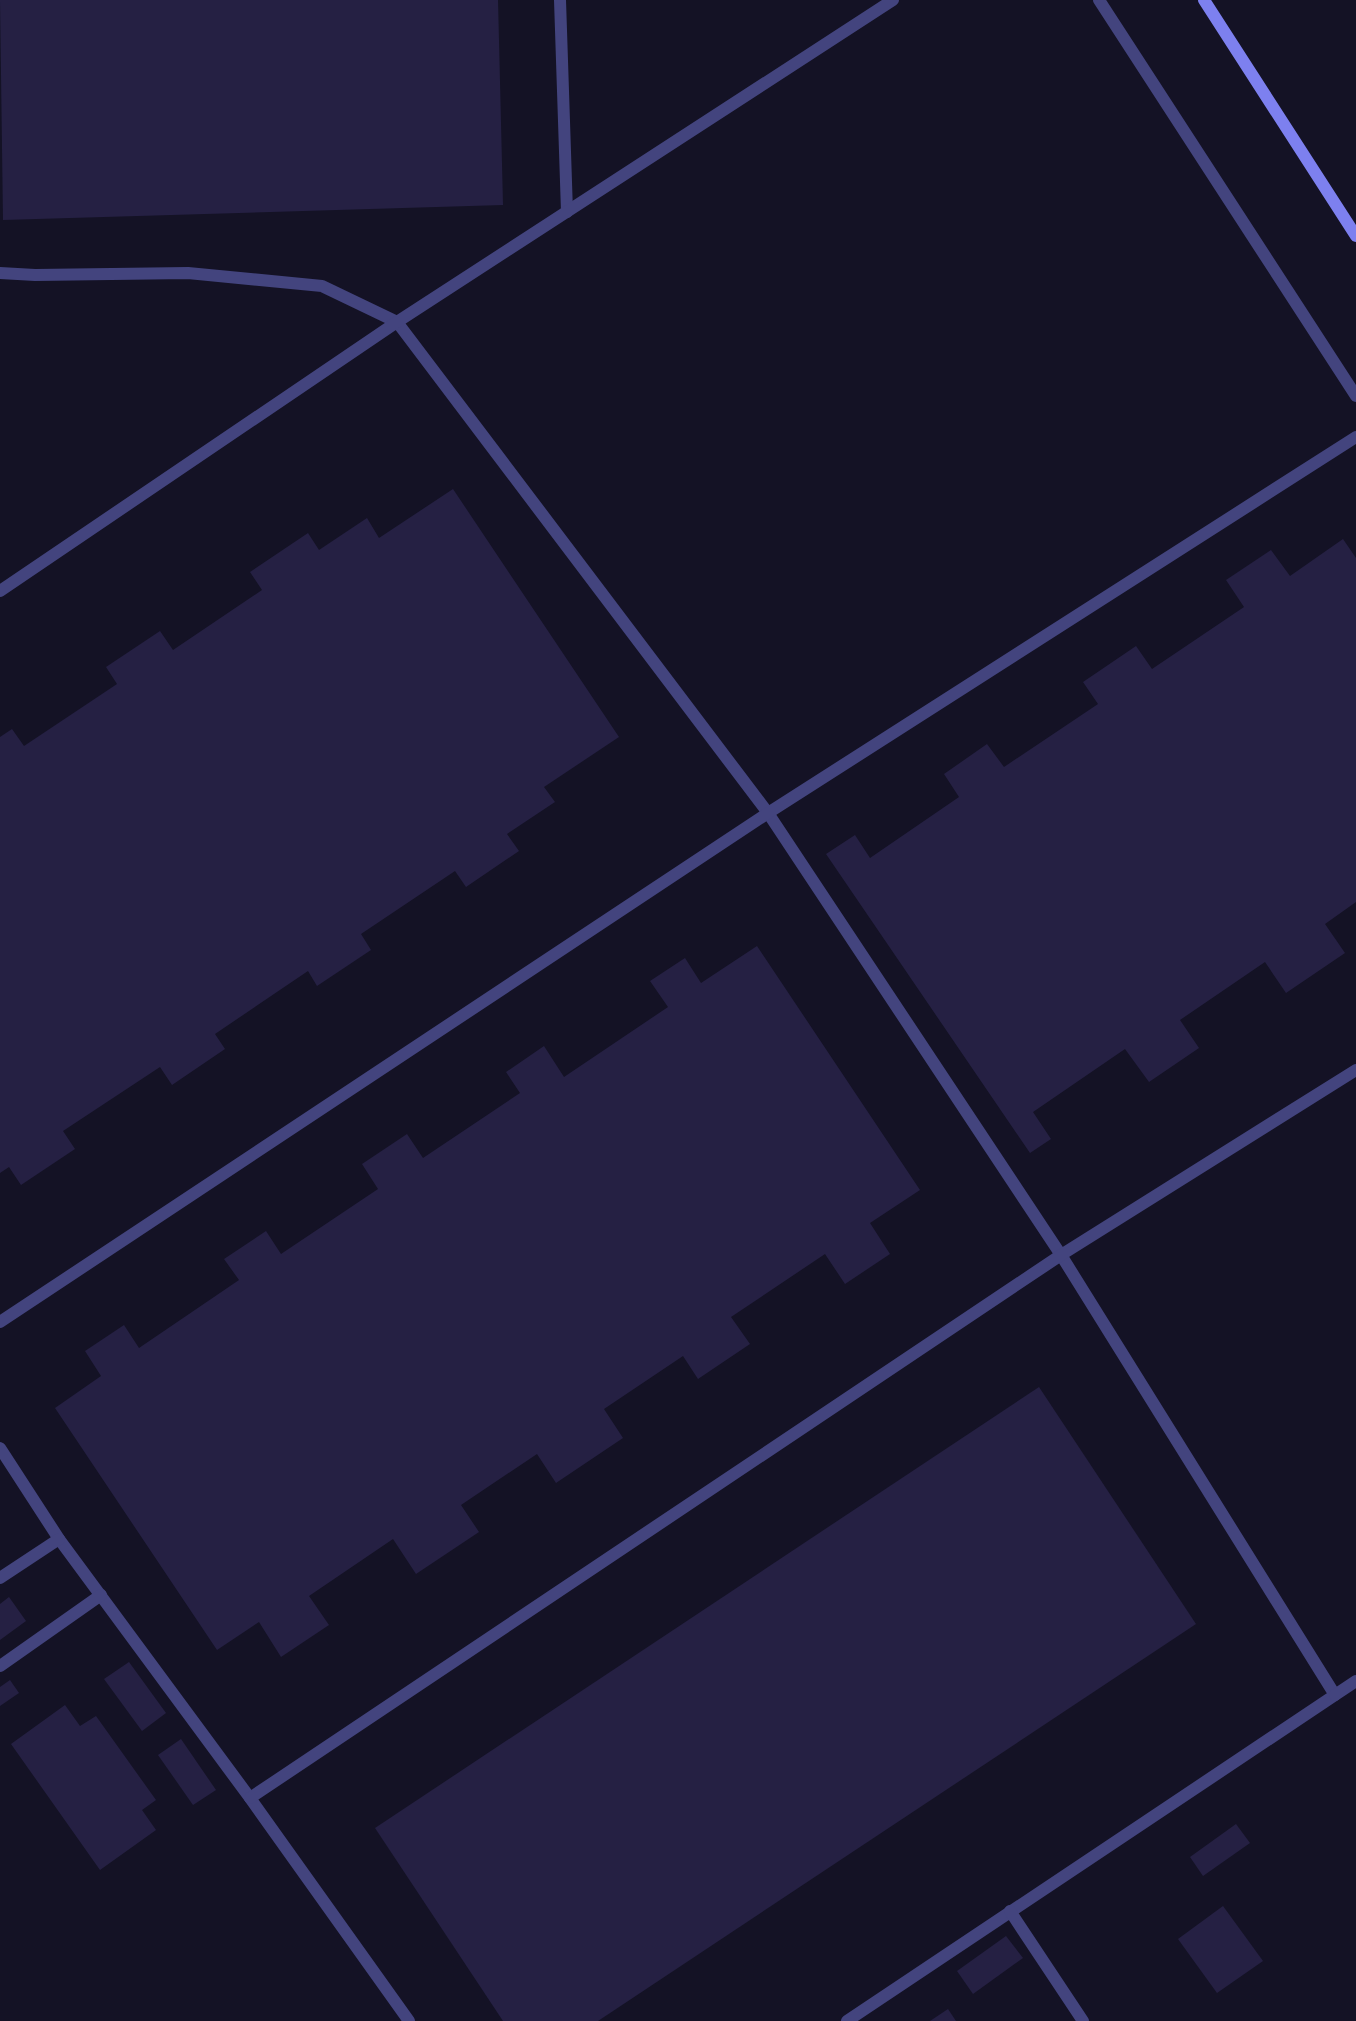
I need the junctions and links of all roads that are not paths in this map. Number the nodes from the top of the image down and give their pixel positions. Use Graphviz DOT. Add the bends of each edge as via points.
graph roads {
  1 [pos="560,0"];
  2 [pos="893,0"];
  3 [pos="1099,0"];
  4 [pos="1204,0"];
  5 [pos="567,212"];
  6 [pos="1356,236"];
  7 [pos="0,273"];
  8 [pos="397,322"];
  9 [pos="1356,396"];
  10 [pos="1356,437"];
  11 [pos="0,591"];
  12 [pos="768,813"];
  13 [pos="1356,1070"];
  14 [pos="1061,1255"];
  15 [pos="0,1322"];
  16 [pos="0,1448"];
  17 [pos="59,1539"];
  18 [pos="0,1578"];
  19 [pos="102,1595"];
  20 [pos="0,1666"];
  21 [pos="1356,1681"];
  22 [pos="1335,1695"];
  23 [pos="250,1798"];
  24 [pos="1011,1911"];
  25 [pos="409,2021"];
  26 [pos="847,2021"];
  27 [pos="1083,2021"];
  1 -- 5 [label="lane"];
  2 -- 5 [label="lane"];
  3 -- 9 [label="lane"];
  4 -- 6 [label="street"];
  5 -- 8 [label="lane"];
  7 -- 8 [label="lane" via="188,273 322,286"];
  8 -- 11 [label="lane"];
  8 -- 12 [label="lane"];
  10 -- 12 [label="lane"];
  12 -- 14 [label="lane"];
  12 -- 15 [label="lane"];
  13 -- 14 [label="lane"];
  14 -- 22 [label="lane"];
  14 -- 23 [label="lane"];
  16 -- 17 [label="lane"];
  17 -- 18 [label="lane"];
  17 -- 19 [label="lane"];
  19 -- 20 [label="lane"];
  19 -- 23 [label="lane"];
  21 -- 22 [label="lane"];
  22 -- 24 [label="lane"];
  23 -- 25 [label="lane"];
  24 -- 26 [label="lane"];
  24 -- 27 [label="lane"];
}
